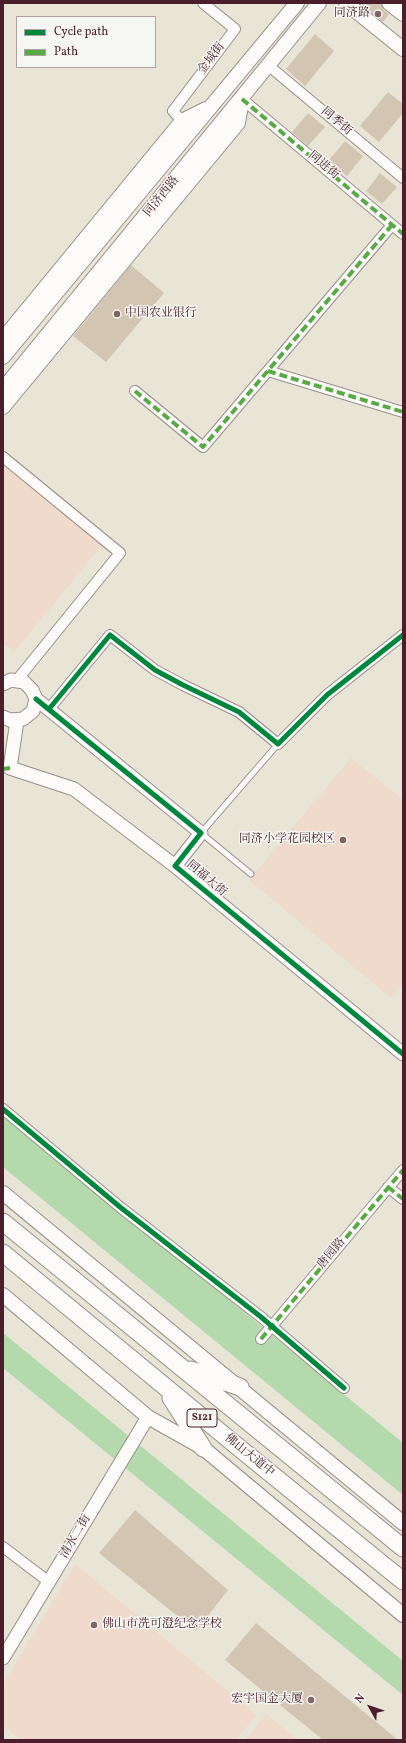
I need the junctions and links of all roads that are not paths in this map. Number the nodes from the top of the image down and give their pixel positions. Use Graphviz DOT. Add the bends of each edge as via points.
graph roads {
  1 [pos="203,3"];
  2 [pos="298,3"];
  3 [pos="319,3"];
  4 [pos="346,3"];
  5 [pos="389,3"];
  6 [pos="403,14"];
  7 [pos="403,50"];
  8 [pos="269,66"];
  9 [pos="242,99"];
  10 [pos="212,106"];
  11 [pos="182,121"];
  12 [pos="403,178"];
  13 [pos="392,225"];
  14 [pos="403,234"];
  15 [pos="84,259"];
  16 [pos="55,275"];
  17 [pos="42,310"];
  18 [pos="3,339"];
  19 [pos="3,357"];
  20 [pos="268,371"];
  21 [pos="3,389"];
  22 [pos="135,391"];
  23 [pos="3,407"];
  24 [pos="403,412"];
  25 [pos="3,457"];
  26 [pos="403,635"];
  27 [pos="9,680"];
  28 [pos="36,699"];
  29 [pos="49,709"];
  30 [pos="3,717"];
  31 [pos="17,721"];
  32 [pos="278,744"];
  33 [pos="6,768"];
  34 [pos="201,833"];
  35 [pos="175,866"];
  36 [pos="251,874"];
  37 [pos="403,1054"];
  38 [pos="3,1109"];
  39 [pos="403,1170"];
  40 [pos="388,1187"];
  41 [pos="3,1193"];
  42 [pos="403,1200"];
  43 [pos="3,1222"];
  44 [pos="3,1253"];
  45 [pos="3,1295"];
  46 [pos="272,1326"];
  47 [pos="261,1339"];
  48 [pos="178,1365"];
  49 [pos="163,1385"];
  50 [pos="240,1387"];
  51 [pos="344,1388"];
  52 [pos="148,1417"];
  53 [pos="203,1448"];
  54 [pos="403,1523"];
  55 [pos="3,1547"];
  56 [pos="403,1548"];
  57 [pos="403,1581"];
  58 [pos="49,1582"];
  59 [pos="403,1615"];
  60 [pos="3,1658"];
  1 -- 11 [label="street, 金城街" via="235,29 173,111"];
  2 -- 10 [label="main road, 同济西路"];
  3 -- 8 [label="main road, 同济西路"];
  4 -- 7 [label="main road"];
  5 -- 6 [label="main road"];
  8 -- 9 [label="main road, 同济西路"];
  8 -- 12 [label="street, 同季街"];
  9 -- 13 [label="street, 同进街"];
  9 -- 21 [label="main road, 同济西路"];
  9 -- 23 [label="main road" via="238,123"];
  10 -- 11 [label="main road"];
  10 -- 15 [label="main road, 同济西路"];
  11 -- 16 [label="main road"];
  13 -- 14 [label="street, 同进街"];
  13 -- 20 [label="street"];
  15 -- 16 [label="main road"];
  15 -- 17 [label="main road, 同济西路"];
  16 -- 17 [label="main road"];
  16 -- 18 [label="main road"];
  17 -- 19 [label="main road, 同济西路"];
  20 -- 22 [label="street" via="203,447"];
  20 -- 24 [label="street"];
  25 -- 27 [label="street" via="120,553"];
  26 -- 32 [label="street" via="327,695"];
  27 -- 28 [label="street" via="29,685"];
  28 -- 29 [label="street"];
  28 -- 31 [label="street" via="33,711"];
  29 -- 32 [label="street" via="110,635 155,670 239,712"];
  29 -- 34 [label="street"];
  30 -- 31 [label="street"];
  31 -- 33 [label="street, 同福大街"];
  32 -- 34 [label="lane"];
  33 -- 35 [label="street, 同福大街" via="74,789"];
  34 -- 35 [label="street, 同福大街"];
  34 -- 36 [label="lane"];
  35 -- 37 [label="street, 同福大街"];
  38 -- 46 [label="street" via="120,1207"];
  39 -- 40 [label="street, 唐园路"];
  40 -- 42 [label="street"];
  40 -- 46 [label="street, 唐园路"];
  41 -- 50 [label="main road"];
  43 -- 48 [label="highway, S121"];
  44 -- 49 [label="highway, 佛山大道中 / S121"];
  45 -- 52 [label="main road"];
  46 -- 47 [label="street, 唐园路"];
  46 -- 51 [label="street"];
  48 -- 50 [label="highway"];
  48 -- 56 [label="highway, S121"];
  49 -- 53 [label="highway"];
  49 -- 57 [label="highway, 佛山大道中 / S121"];
  50 -- 54 [label="main road"];
  52 -- 53 [label="main road"];
  52 -- 58 [label="street, 清水二街"];
  53 -- 59 [label="main road"];
  55 -- 58 [label="street"];
  58 -- 60 [label="street, 清水二街"];
}
